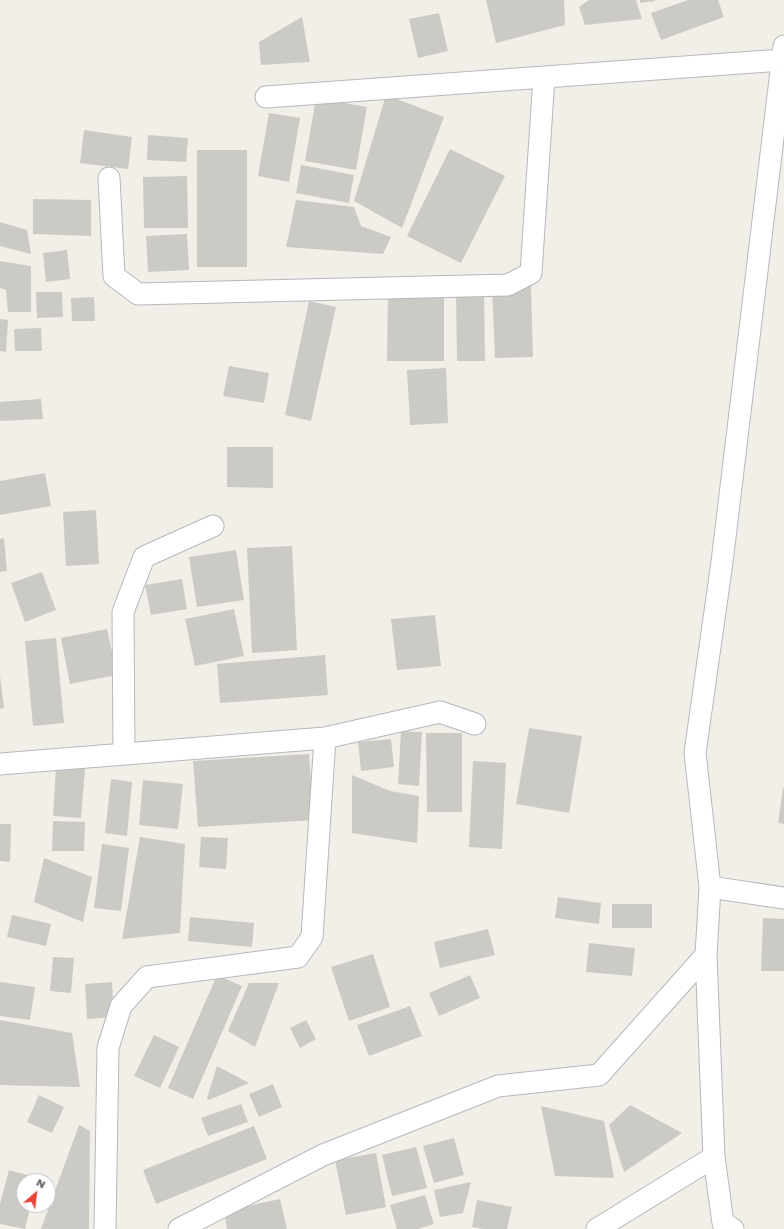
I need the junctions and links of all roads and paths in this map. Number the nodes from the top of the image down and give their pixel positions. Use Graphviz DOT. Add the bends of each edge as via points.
graph roads {
  1 [pos="783,53"];
  2 [pos="544,77"];
  3 [pos="266,97"];
  4 [pos="110,178"];
  5 [pos="213,526"];
  6 [pos="475,724"];
  7 [pos="325,738"];
  8 [pos="124,754"];
  9 [pos="0,764"];
  10 [pos="710,887"];
  11 [pos="784,898"];
  12 [pos="706,954"];
  13 [pos="714,1157"];
  14 [pos="105,1229"];
  15 [pos="178,1229"];
  16 [pos="597,1229"];
  17 [pos="733,1229"];
  1 -- 2 [label="street"];
  1 -- 10 [label="street" via="723,554 695,754"];
  2 -- 3 [label="street"];
  2 -- 4 [label="street" via="531,273 508,285 138,294 114,276"];
  5 -- 8 [label="street" via="144,557 123,612"];
  6 -- 7 [label="street" via="440,712"];
  7 -- 8 [label="street"];
  7 -- 14 [label="street" via="312,937 298,957 147,977 121,1006 108,1048"];
  8 -- 9 [label="street"];
  10 -- 11 [label="street"];
  10 -- 12 [label="street"];
  12 -- 13 [label="street"];
  12 -- 15 [label="street" via="599,1075 498,1086 323,1155"];
  13 -- 16 [label="street"];
  13 -- 17 [label="street" via="723,1223"];
}
